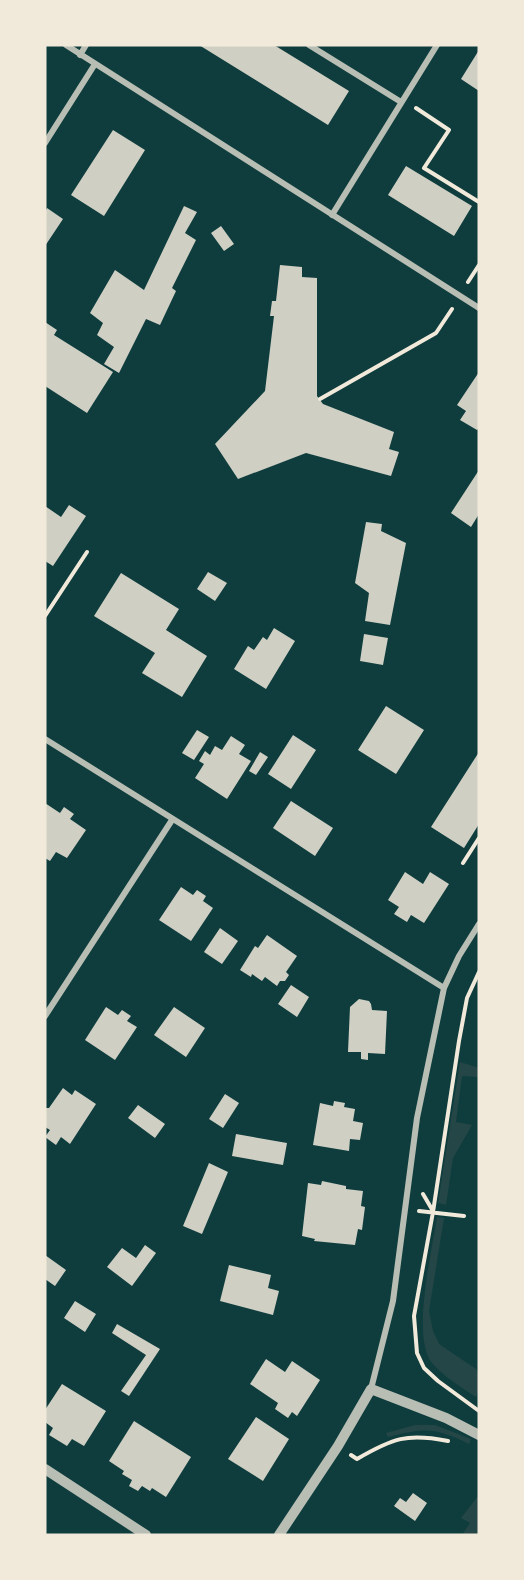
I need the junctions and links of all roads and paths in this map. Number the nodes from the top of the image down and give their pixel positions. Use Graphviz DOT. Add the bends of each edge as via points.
graph roads {
  1 [pos="66,45"];
  2 [pos="86,45"];
  3 [pos="309,45"];
  4 [pos="437,45"];
  5 [pos="80,55"];
  6 [pos="95,64"];
  7 [pos="402,101"];
  8 [pos="45,143"];
  9 [pos="479,202"];
  10 [pos="332,215"];
  11 [pos="460,296"];
  12 [pos="479,308"];
  13 [pos="320,399"];
  14 [pos="87,552"];
  15 [pos="45,616"];
  16 [pos="45,739"];
  17 [pos="172,820"];
  18 [pos="479,838"];
  19 [pos="463,863"];
  20 [pos="479,924"];
  21 [pos="479,972"];
  22 [pos="444,988"];
  23 [pos="45,1016"];
  24 [pos="433,1212"];
  25 [pos="464,1216"];
  26 [pos="371,1389"];
  27 [pos="479,1411"];
  28 [pos="477,1433"];
  29 [pos="453,1442"];
  30 [pos="338,1446"];
  31 [pos="45,1469"];
  32 [pos="146,1535"];
  33 [pos="279,1535"];
  1 -- 5 [label="street"];
  2 -- 5 [label="street"];
  3 -- 7 [label="street"];
  4 -- 7 [label="street"];
  5 -- 6 [label="street"];
  6 -- 8 [label="street"];
  6 -- 10 [label="street"];
  7 -- 9 [label="path" via="449,130 424,168"];
  7 -- 10 [label="street"];
  10 -- 11 [label="street"];
  11 -- 12 [label="street"];
  11 -- 13 [label="path" via="436,333"];
  14 -- 15 [label="path"];
  16 -- 17 [label="street"];
  17 -- 22 [label="street"];
  17 -- 23 [label="street"];
  18 -- 19 [label="path"];
  20 -- 22 [label="street"];
  21 -- 24 [label="path" via="467,998"];
  22 -- 26 [label="street" via="417,1118 393,1301"];
  24 -- 25 [label="path"];
  24 -- 27 [label="path" via="414,1316 417,1353 424,1368"];
  26 -- 28 [label="street"];
  26 -- 30 [label="street"];
  29 -- 30 [label="path" via="425,1436 405,1437 357,1459"];
  30 -- 33 [label="street"];
  31 -- 32 [label="street"];
}
